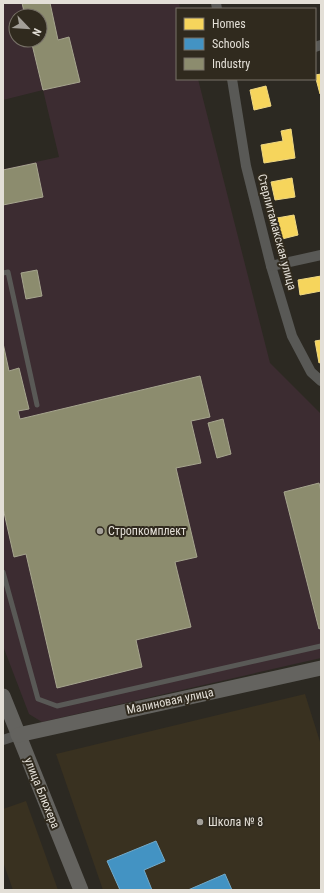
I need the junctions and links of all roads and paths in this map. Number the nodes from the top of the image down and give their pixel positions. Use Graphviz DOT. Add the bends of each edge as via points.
graph roads {
  1 [pos="232,80"];
  2 [pos="321,255"];
  3 [pos="271,266"];
  4 [pos="3,273"];
  5 [pos="321,381"];
  6 [pos="37,405"];
  7 [pos="3,572"];
  8 [pos="321,646"];
  9 [pos="321,668"];
  10 [pos="3,696"];
  11 [pos="18,735"];
  12 [pos="3,740"];
  13 [pos="81,890"];
  1 -- 3 [label="street, Стерлитамакская улица" via="246,166"];
  2 -- 3 [label="street"];
  3 -- 5 [label="street, Стерлитамакская улица" via="292,336 311,372"];
  4 -- 6 [label="lane" via="8,272"];
  7 -- 8 [label="lane" via="38,699 57,706"];
  9 -- 11 [label="street, Малиновая улица"];
  10 -- 11 [label="street, улица Блюхера"];
  11 -- 12 [label="street"];
  11 -- 13 [label="street, улица Блюхера"];
}
